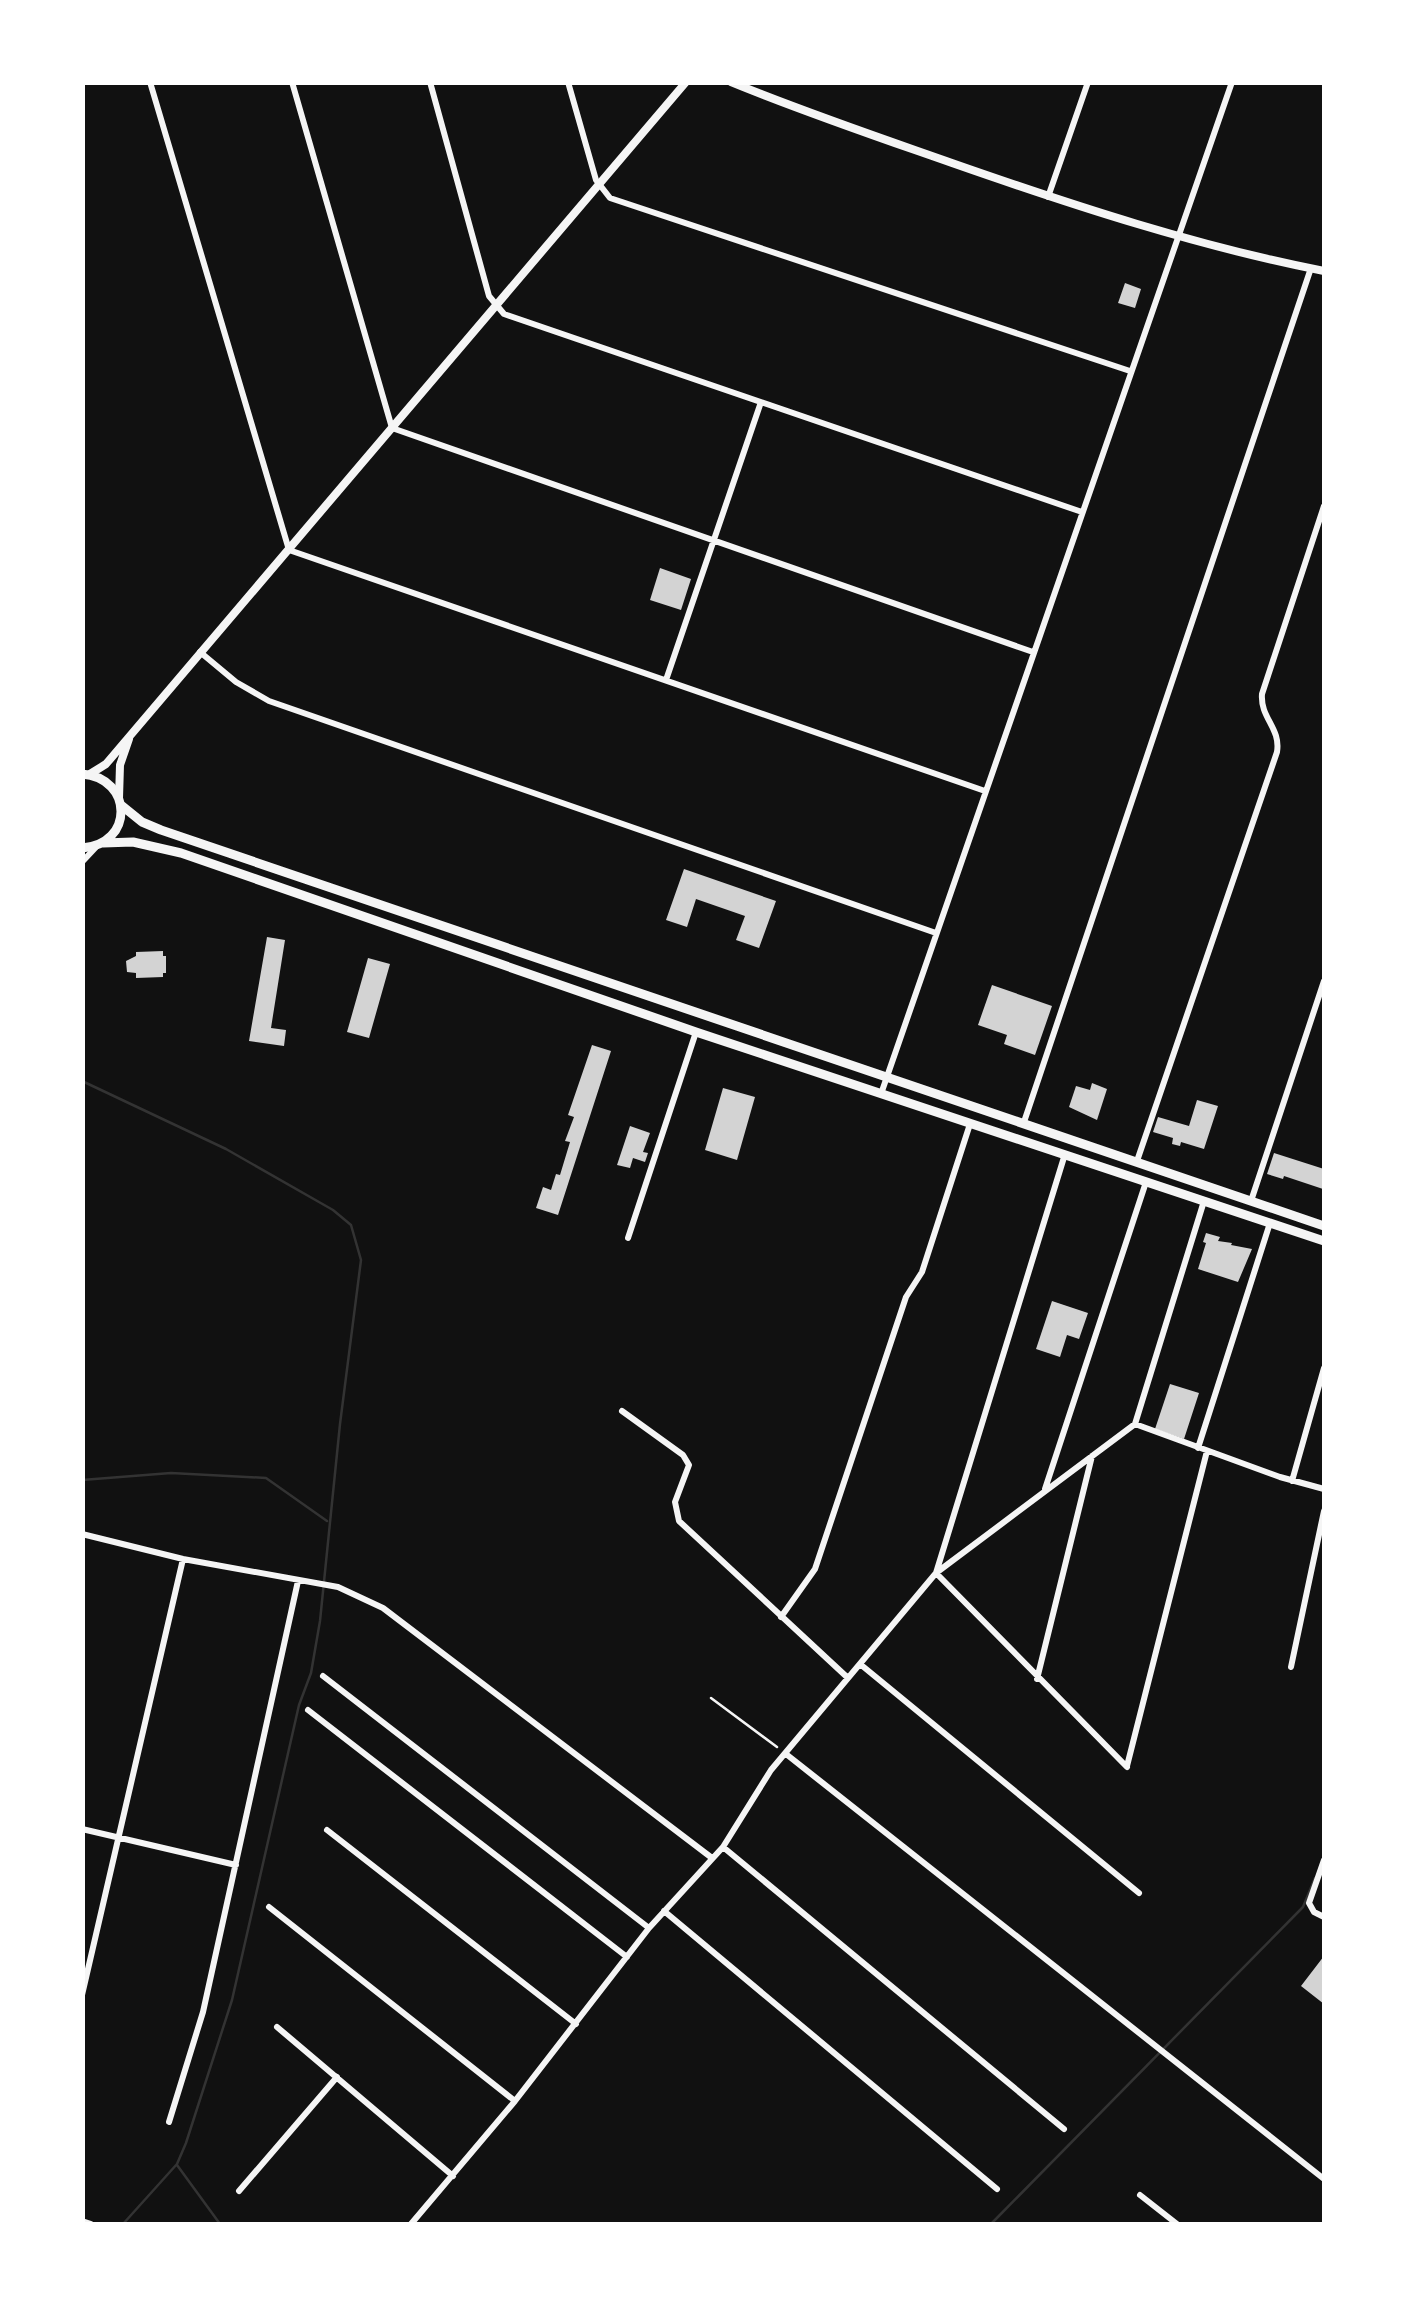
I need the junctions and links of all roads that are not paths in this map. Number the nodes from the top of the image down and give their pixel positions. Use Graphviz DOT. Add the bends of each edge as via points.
graph roads {
  1 [pos="150,82"];
  2 [pos="292,82"];
  3 [pos="430,82"];
  4 [pos="568,82"];
  5 [pos="686,82"];
  6 [pos="731,82"];
  7 [pos="1088,82"];
  8 [pos="1232,82"];
  9 [pos="598,186"];
  10 [pos="1048,196"];
  11 [pos="1176,237"];
  12 [pos="1311,268"];
  13 [pos="1324,271"];
  14 [pos="496,307"];
  15 [pos="1130,371"];
  16 [pos="761,402"];
  17 [pos="392,428"];
  18 [pos="1324,506"];
  19 [pos="1082,512"];
  20 [pos="712,540"];
  21 [pos="290,550"];
  22 [pos="200,652"];
  23 [pos="1033,652"];
  24 [pos="666,680"];
  25 [pos="131,732"];
  26 [pos="85,773"];
  27 [pos="985,792"];
  28 [pos="120,801"];
  29 [pos="100,845"];
  30 [pos="82,848"];
  31 [pos="82,862"];
  32 [pos="936,932"];
  33 [pos="1324,981"];
  34 [pos="696,1032"];
  35 [pos="887,1076"];
  36 [pos="881,1094"];
  37 [pos="1024,1122"];
  38 [pos="970,1124"];
  39 [pos="1065,1154"];
  40 [pos="1137,1161"];
  41 [pos="1146,1182"];
  42 [pos="1204,1201"];
  43 [pos="1250,1201"];
  44 [pos="1270,1223"];
  45 [pos="1324,1226"];
  46 [pos="628,1238"];
  47 [pos="1324,1240"];
  48 [pos="1324,1368"];
  49 [pos="622,1411"];
  50 [pos="1135,1424"];
  51 [pos="1198,1448"];
  52 [pos="1207,1451"];
  53 [pos="1092,1455"];
  54 [pos="1292,1480"];
  55 [pos="1324,1489"];
  56 [pos="1044,1490"];
  57 [pos="1324,1511"];
  58 [pos="82,1534"];
  59 [pos="182,1559"];
  60 [pos="936,1572"];
  61 [pos="298,1580"];
  62 [pos="781,1617"];
  63 [pos="860,1664"];
  64 [pos="1290,1666"];
  65 [pos="323,1676"];
  66 [pos="848,1678"];
  67 [pos="1037,1679"];
  68 [pos="308,1710"];
  69 [pos="786,1754"];
  70 [pos="82,1829"];
  71 [pos="326,1830"];
  72 [pos="119,1838"];
  73 [pos="723,1847"];
  74 [pos="712,1858"];
  75 [pos="1324,1860"];
  76 [pos="236,1865"];
  77 [pos="1139,1893"];
  78 [pos="269,1907"];
  79 [pos="664,1911"];
  80 [pos="1324,1917"];
  81 [pos="649,1928"];
  82 [pos="627,1958"];
  83 [pos="82,1995"];
  84 [pos="576,2024"];
  85 [pos="278,2027"];
  86 [pos="338,2077"];
  87 [pos="516,2101"];
  88 [pos="169,2122"];
  89 [pos="1064,2130"];
  90 [pos="453,2176"];
  91 [pos="1324,2179"];
  92 [pos="997,2189"];
  93 [pos="239,2191"];
  94 [pos="1140,2195"];
  95 [pos="82,2221"];
  96 [pos="90,2224"];
  97 [pos="411,2224"];
  98 [pos="1177,2224"];
  1 -- 21 [label="street"];
  2 -- 17 [label="street"];
  3 -- 14 [label="street"];
  4 -- 9 [label="street"];
  5 -- 9 [label="street"];
  6 -- 10 [label="street"];
  7 -- 10 [label="street"];
  8 -- 11 [label="street"];
  9 -- 14 [label="street"];
  9 -- 15 [label="street" via="610,198"];
  10 -- 11 [label="street"];
  11 -- 12 [label="street"];
  11 -- 15 [label="street"];
  12 -- 13 [label="street"];
  12 -- 37 [label="street"];
  14 -- 16 [label="street"];
  14 -- 17 [label="street"];
  15 -- 19 [label="street"];
  16 -- 19 [label="street"];
  16 -- 20 [label="street"];
  17 -- 20 [label="street"];
  17 -- 21 [label="street"];
  18 -- 40 [label="street" via="1262,694 1264,716 1277,733 1276,752"];
  19 -- 23 [label="street"];
  20 -- 23 [label="street"];
  20 -- 24 [label="street"];
  21 -- 22 [label="street"];
  21 -- 24 [label="street"];
  22 -- 25 [label="street"];
  22 -- 32 [label="street" via="268,702"];
  23 -- 27 [label="street"];
  24 -- 27 [label="street"];
  25 -- 26 [label="street" via="106,764"];
  25 -- 28 [label="street" via="120,766"];
  26 -- 28 [label="main road" via="108,782"];
  27 -- 32 [label="street"];
  28 -- 29 [label="main road" via="119,824"];
  28 -- 35 [label="main road" via="161,830"];
  29 -- 30 [label="main road"];
  29 -- 31 [label="street"];
  29 -- 34 [label="main road" via="133,842 181,852"];
  32 -- 35 [label="street"];
  33 -- 43 [label="street"];
  34 -- 36 [label="main road"];
  34 -- 46 [label="street"];
  35 -- 36 [label="street"];
  35 -- 37 [label="main road"];
  36 -- 38 [label="main road"];
  37 -- 40 [label="main road"];
  38 -- 39 [label="main road"];
  38 -- 62 [label="street" via="815,1570"];
  39 -- 41 [label="main road"];
  39 -- 60 [label="street"];
  40 -- 43 [label="main road"];
  41 -- 42 [label="main road"];
  41 -- 56 [label="street"];
  42 -- 44 [label="main road"];
  42 -- 50 [label="street"];
  43 -- 45 [label="main road"];
  44 -- 47 [label="main road"];
  44 -- 51 [label="street"];
  48 -- 54 [label="street"];
  49 -- 62 [label="street" via="689,1464 675,1502 679,1521"];
  50 -- 51 [label="street"];
  50 -- 53 [label="street"];
  51 -- 52 [label="street"];
  52 -- 54 [label="street"];
  52 -- 67 [label="street" via="1127,1768"];
  53 -- 56 [label="street"];
  53 -- 67 [label="street"];
  54 -- 55 [label="street"];
  56 -- 60 [label="street"];
  57 -- 64 [label="street"];
  58 -- 59 [label="street"];
  59 -- 61 [label="street"];
  59 -- 72 [label="street"];
  60 -- 63 [label="street"];
  60 -- 67 [label="street"];
  61 -- 74 [label="street" via="383,1608"];
  61 -- 76 [label="street"];
  62 -- 66 [label="street"];
  63 -- 66 [label="street"];
  63 -- 77 [label="street"];
  65 -- 81 [label="street"];
  66 -- 69 [label="street"];
  68 -- 82 [label="street"];
  69 -- 73 [label="street"];
  69 -- 91 [label="street"];
  70 -- 72 [label="street"];
  71 -- 84 [label="street"];
  72 -- 76 [label="street"];
  72 -- 83 [label="street"];
  73 -- 74 [label="street"];
  73 -- 89 [label="street"];
  74 -- 79 [label="street"];
  75 -- 80 [label="street" via="1310,1903"];
  76 -- 88 [label="street" via="203,2012"];
  78 -- 87 [label="street"];
  79 -- 81 [label="street"];
  79 -- 92 [label="street"];
  81 -- 82 [label="street"];
  82 -- 84 [label="street"];
  84 -- 87 [label="street"];
  85 -- 86 [label="street"];
  86 -- 90 [label="street"];
  86 -- 93 [label="street"];
  87 -- 90 [label="street"];
  90 -- 97 [label="street"];
  94 -- 98 [label="street"];
  95 -- 96 [label="street"];
}
